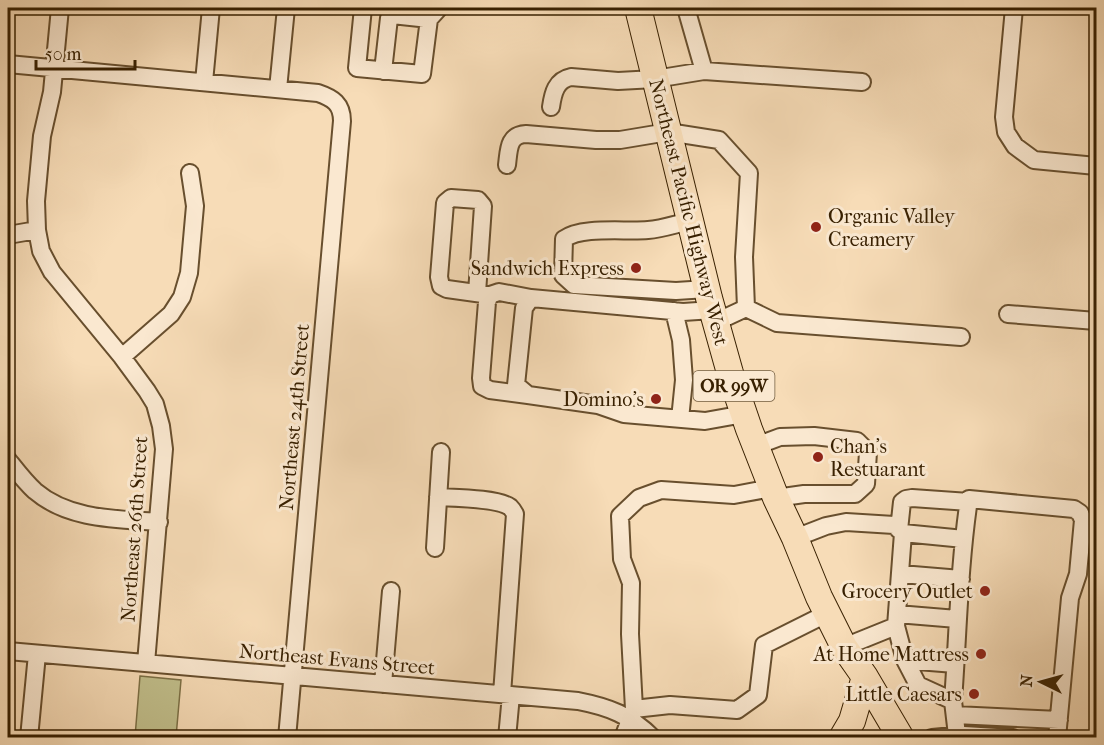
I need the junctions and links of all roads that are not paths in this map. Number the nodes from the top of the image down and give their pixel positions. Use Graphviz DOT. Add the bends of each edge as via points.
graph roads {
  1 [pos="60,8"];
  2 [pos="211,8"];
  3 [pos="286,8"];
  4 [pos="363,8"];
  5 [pos="638,8"];
  6 [pos="686,8"];
  7 [pos="1014,8"];
  8 [pos="434,13"];
  9 [pos="8,64"];
  10 [pos="54,68"];
  11 [pos="383,71"];
  12 [pos="704,71"];
  13 [pos="655,79"];
  14 [pos="204,82"];
  15 [pos="862,82"];
  16 [pos="278,89"];
  17 [pos="551,107"];
  18 [pos="668,132"];
  19 [pos="507,165"];
  20 [pos="1096,166"];
  21 [pos="190,173"];
  22 [pos="690,221"];
  23 [pos="37,230"];
  24 [pos="8,235"];
  25 [pos="484,294"];
  26 [pos="531,298"];
  27 [pos="712,307"];
  28 [pos="746,308"];
  29 [pos="674,311"];
  30 [pos="1008,314"];
  31 [pos="1096,321"];
  32 [pos="961,337"];
  33 [pos="122,357"];
  34 [pos="528,395"];
  35 [pos="744,414"];
  36 [pos="680,419"];
  37 [pos="756,446"];
  38 [pos="441,453"];
  39 [pos="8,460"];
  40 [pos="774,493"];
  41 [pos="438,497"];
  42 [pos="969,502"];
  43 [pos="159,522"];
  44 [pos="901,532"];
  45 [pos="795,538"];
  46 [pos="964,539"];
  47 [pos="435,548"];
  48 [pos="901,574"];
  49 [pos="961,579"];
  50 [pos="391,591"];
  51 [pos="828,613"];
  52 [pos="957,619"];
  53 [pos="896,620"];
  54 [pos="844,647"];
  55 [pos="8,651"];
  56 [pos="37,654"];
  57 [pos="904,660"];
  58 [pos="146,663"];
  59 [pos="956,664"];
  60 [pos="292,676"];
  61 [pos="865,677"];
  62 [pos="383,684"];
  63 [pos="507,695"];
  64 [pos="954,708"];
  65 [pos="632,714"];
  66 [pos="1059,720"];
  67 [pos="957,735"];
  68 [pos="29,738"];
  69 [pos="287,738"];
  70 [pos="507,738"];
  71 [pos="623,738"];
  72 [pos="653,738"];
  73 [pos="842,738"];
  74 [pos="901,738"];
  75 [pos="932,738"];
  76 [pos="1013,738"];
  77 [pos="1057,738"];
  1 -- 10 [label="street, Northeast 26th Street"];
  2 -- 14 [label="street"];
  3 -- 16 [label="street"];
  4 -- 11 [label="street" via="357,68"];
  5 -- 13 [label="highway, Northeast Pacific Highway West / OR 99W"];
  6 -- 12 [label="street"];
  7 -- 20 [label="street" via="1006,132 1015,146 1034,160"];
  8 -- 11 [label="street" via="389,18"];
  8 -- 11 [label="street" via="422,75"];
  9 -- 10 [label="street"];
  10 -- 14 [label="street"];
  10 -- 23 [label="street, Northeast 26th Street" via="42,136"];
  12 -- 13 [label="street"];
  12 -- 15 [label="street"];
  13 -- 17 [label="street" via="618,81 571,76 560,81"];
  13 -- 18 [label="highway, Northeast Pacific Highway West / OR 99W"];
  14 -- 16 [label="street"];
  16 -- 60 [label="street, Northeast 24th Street" via="318,93 329,97 342,112"];
  18 -- 19 [label="street" via="612,140 517,135 509,147"];
  18 -- 22 [label="highway, Northeast Pacific Highway West / OR 99W"];
  18 -- 28 [label="street" via="719,140 749,173 744,257"];
  21 -- 33 [label="street" via="195,206 189,273 182,297 171,314"];
  22 -- 27 [label="highway, Northeast Pacific Highway West / OR 99W"];
  22 -- 27 [label="street" via="651,230 570,235 564,239 563,275 574,285 676,291"];
  23 -- 24 [label="street"];
  23 -- 33 [label="street, Northeast 26th Street" via="41,251 52,272"];
  25 -- 25 [label="street" via="441,286 445,203 451,198 478,200 483,206"];
  25 -- 26 [label="street" via="499,292"];
  25 -- 34 [label="street" via="487,302 482,386"];
  26 -- 29 [label="street"];
  26 -- 34 [label="street" via="524,308 516,385"];
  27 -- 28 [label="street"];
  27 -- 29 [label="street"];
  27 -- 35 [label="highway, Northeast Pacific Highway West / OR 99W"];
  28 -- 32 [label="street" via="777,323"];
  29 -- 36 [label="street" via="684,380"];
  30 -- 31 [label="street"];
  33 -- 43 [label="street, Northeast 26th Street" via="155,405 161,426 164,449"];
  34 -- 36 [label="street" via="598,405 624,414"];
  35 -- 36 [label="street" via="705,421"];
  35 -- 37 [label="highway, Northeast Pacific Highway West / OR 99W"];
  37 -- 40 [label="highway, Northeast Pacific Highway West / OR 99W"];
  37 -- 40 [label="street" via="780,437 814,436 857,441 868,452 866,484 855,494"];
  38 -- 41 [label="street"];
  39 -- 43 [label="street" via="35,491 54,504 78,513"];
  40 -- 45 [label="highway, Northeast Pacific Highway West / OR 99W"];
  40 -- 65 [label="street" via="734,495 661,490 639,498 620,516 622,559 631,583"];
  41 -- 47 [label="street"];
  41 -- 63 [label="street" via="505,504 515,514"];
  42 -- 44 [label="street" via="906,499 902,502"];
  42 -- 46 [label="street"];
  42 -- 66 [label="street" via="1074,509 1083,520 1078,574 1070,598"];
  43 -- 58 [label="street, Northeast 26th Street"];
  44 -- 45 [label="street" via="894,525 846,522"];
  44 -- 46 [label="street"];
  44 -- 48 [label="street"];
  45 -- 51 [label="highway, Northeast Pacific Highway West / OR 99W"];
  46 -- 49 [label="street"];
  48 -- 49 [label="street"];
  48 -- 53 [label="street"];
  49 -- 52 [label="street"];
  50 -- 62 [label="street"];
  51 -- 54 [label="highway, Northeast Pacific Highway West / OR 99W"];
  51 -- 65 [label="street" via="764,645 758,695 737,710 670,705"];
  52 -- 53 [label="street"];
  52 -- 59 [label="street"];
  53 -- 54 [label="street"];
  53 -- 57 [label="street"];
  54 -- 61 [label="highway, Northeast Pacific Highway West / OR 99W"];
  55 -- 56 [label="street, Northeast Evans Street"];
  56 -- 58 [label="street, Northeast Evans Street"];
  56 -- 68 [label="street"];
  57 -- 59 [label="street"];
  57 -- 64 [label="street" via="918,685"];
  58 -- 60 [label="street, Northeast Evans Street"];
  59 -- 64 [label="street"];
  60 -- 62 [label="street, Northeast Evans Street"];
  60 -- 69 [label="street, Northeast 24th Street"];
  61 -- 73 [label="highway" via="852,721"];
  61 -- 74 [label="highway, Northeast Pacific Highway West / OR 99W"];
  62 -- 63 [label="street, Northeast Evans Street"];
  63 -- 65 [label="street, Northeast Evans Street" via="578,701"];
  63 -- 70 [label="street"];
  64 -- 66 [label="street"];
  64 -- 67 [label="street"];
  65 -- 71 [label="street"];
  65 -- 72 [label="street, Northeast Evans Street"];
  66 -- 77 [label="street"];
  67 -- 75 [label="street"];
  67 -- 76 [label="street"];
}
